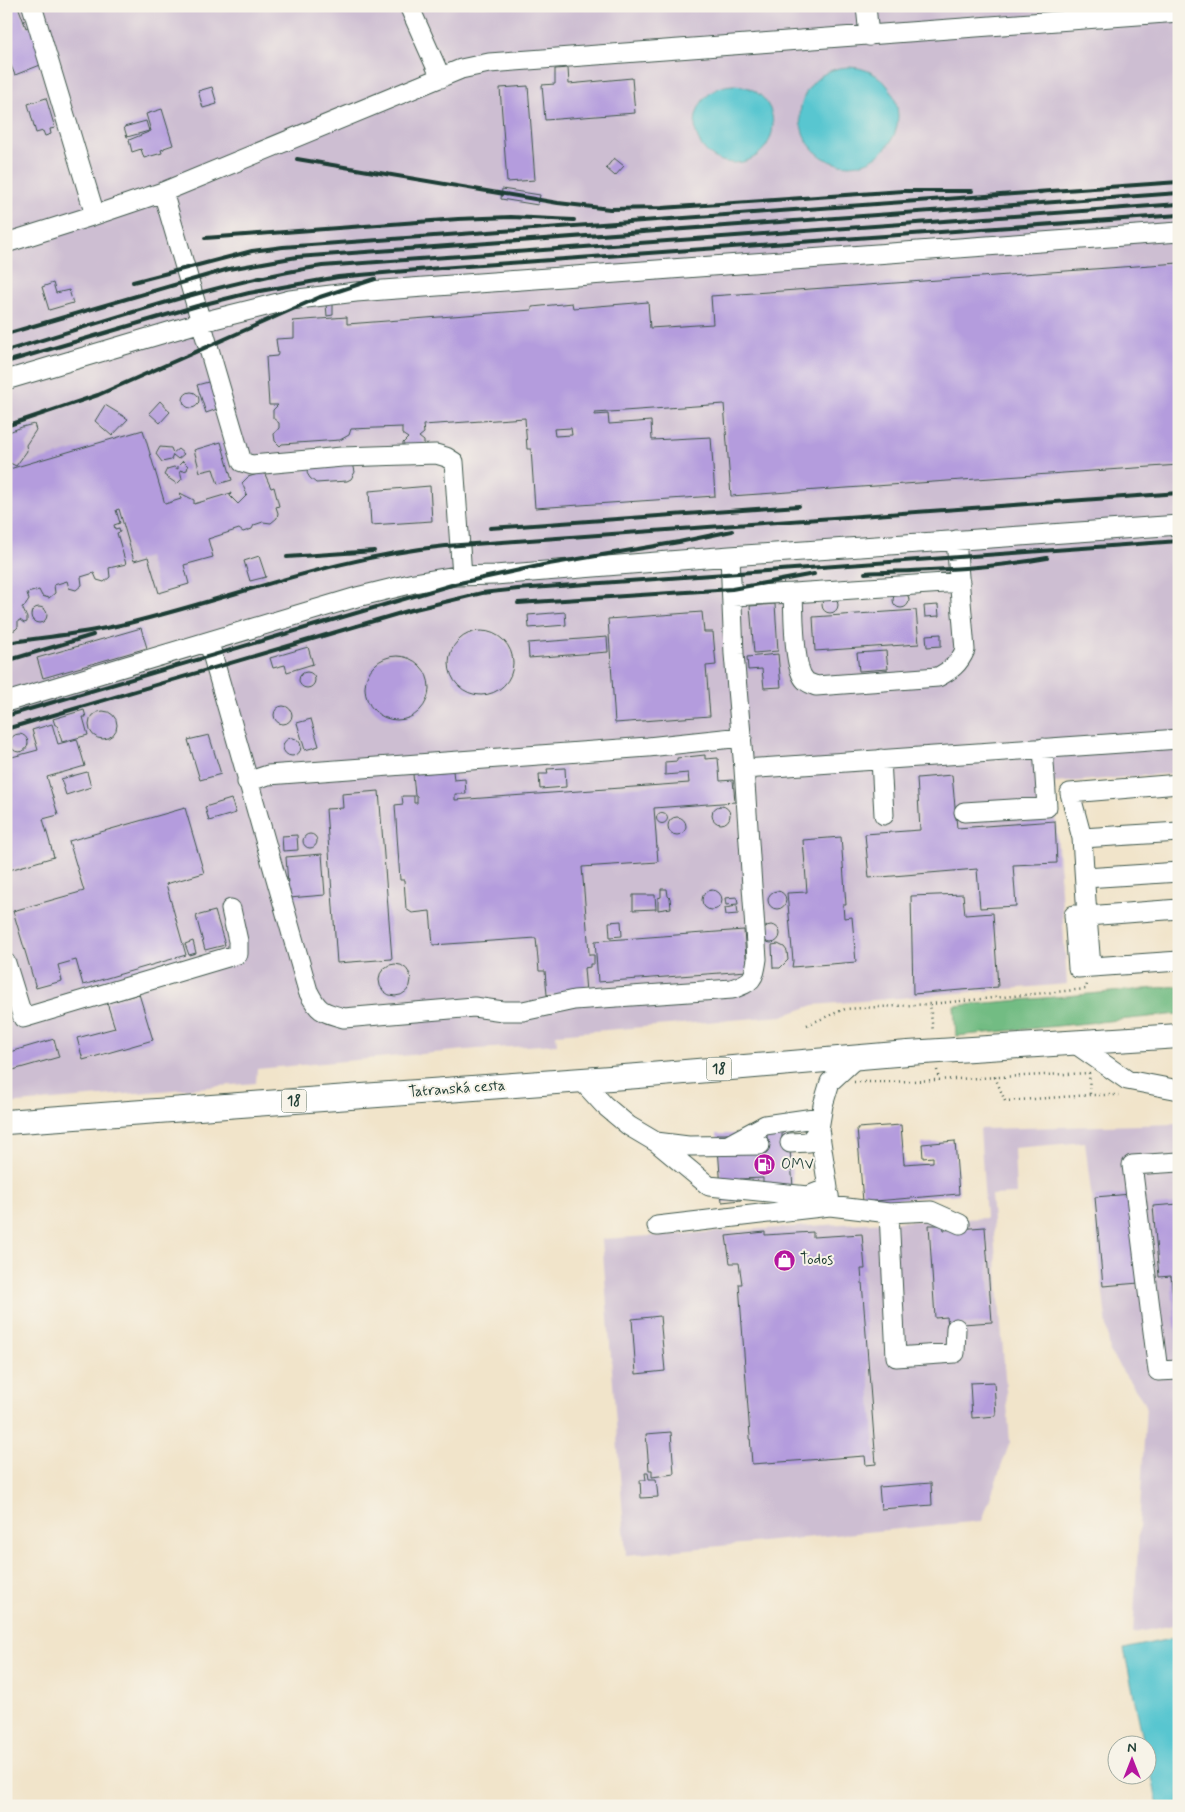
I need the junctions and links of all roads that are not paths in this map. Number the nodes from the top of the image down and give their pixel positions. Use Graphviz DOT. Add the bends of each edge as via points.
graph roads {
  1 [pos="32,6"];
  2 [pos="409,6"];
  3 [pos="866,6"];
  4 [pos="1179,12"];
  5 [pos="868,36"];
  6 [pos="440,78"];
  7 [pos="163,192"];
  8 [pos="95,215"];
  9 [pos="1179,232"];
  10 [pos="6,242"];
  11 [pos="202,322"];
  12 [pos="6,380"];
  13 [pos="1179,525"];
  14 [pos="956,540"];
  15 [pos="730,556"];
  16 [pos="462,576"];
  17 [pos="960,582"];
  18 [pos="793,593"];
  19 [pos="732,596"];
  20 [pos="209,643"];
  21 [pos="6,702"];
  22 [pos="742,738"];
  23 [pos="1179,739"];
  24 [pos="1043,748"];
  25 [pos="881,759"];
  26 [pos="744,769"];
  27 [pos="248,782"];
  28 [pos="1179,784"];
  29 [pos="964,812"];
  30 [pos="884,815"];
  31 [pos="1179,832"];
  32 [pos="1082,838"];
  33 [pos="1179,872"];
  34 [pos="1085,878"];
  35 [pos="231,909"];
  36 [pos="1179,909"];
  37 [pos="1087,916"];
  38 [pos="1179,961"];
  39 [pos="6,963"];
  40 [pos="1179,1036"];
  41 [pos="1074,1043"];
  42 [pos="856,1058"];
  43 [pos="581,1080"];
  44 [pos="1179,1090"];
  45 [pos="6,1122"];
  46 [pos="820,1123"];
  47 [pos="656,1142"];
  48 [pos="790,1143"];
  49 [pos="760,1145"];
  50 [pos="725,1146"];
  51 [pos="1179,1162"];
  52 [pos="829,1197"];
  53 [pos="889,1213"];
  54 [pos="960,1224"];
  55 [pos="657,1226"];
  56 [pos="956,1328"];
  57 [pos="1179,1370"];
  1 -- 8 [label="lane"];
  2 -- 6 [label="lane"];
  3 -- 5 [label="lane"];
  4 -- 5 [label="lane"];
  5 -- 6 [label="lane" via="489,63"];
  6 -- 7 [label="lane"];
  7 -- 8 [label="lane"];
  7 -- 11 [label="lane"];
  8 -- 10 [label="lane"];
  9 -- 11 [label="lane" via="356,292 290,300"];
  11 -- 12 [label="lane"];
  11 -- 16 [label="lane" via="242,462 252,466 342,457 436,454 454,462"];
  13 -- 14 [label="lane"];
  14 -- 15 [label="lane"];
  14 -- 17 [label="lane"];
  15 -- 16 [label="lane"];
  15 -- 19 [label="lane"];
  16 -- 20 [label="lane" via="414,583 357,597"];
  17 -- 18 [label="lane"];
  17 -- 18 [label="lane" via="965,650 960,662 949,671 938,677 816,686 806,682 800,671"];
  18 -- 19 [label="lane"];
  19 -- 22 [label="lane"];
  20 -- 21 [label="lane"];
  20 -- 27 [label="lane"];
  22 -- 26 [label="lane"];
  22 -- 27 [label="lane" via="268,775"];
  23 -- 24 [label="lane"];
  24 -- 25 [label="lane"];
  24 -- 29 [label="lane" via="1047,807"];
  25 -- 26 [label="lane"];
  25 -- 30 [label="lane"];
  26 -- 27 [label="lane" via="757,959 755,973 748,983 732,989 574,1000 523,1011 474,1007 344,1018 316,1007 308,990"];
  28 -- 32 [label="lane" via="1070,792"];
  31 -- 32 [label="lane"];
  32 -- 34 [label="lane"];
  33 -- 34 [label="lane"];
  34 -- 37 [label="lane"];
  35 -- 39 [label="lane" via="238,954 23,1018"];
  36 -- 37 [label="lane"];
  37 -- 38 [label="lane" via="1091,967"];
  40 -- 41 [label="main road, 18"];
  41 -- 42 [label="main road, Tatranská cesta / 18, bridge" via="946,1056 908,1053"];
  41 -- 44 [label="lane" via="1127,1080"];
  42 -- 43 [label="main road, Tatranská cesta / 18"];
  42 -- 46 [label="lane" via="830,1082"];
  43 -- 45 [label="main road, Tatranská cesta / 18"];
  43 -- 47 [label="lane" via="629,1126"];
  46 -- 48 [label="lane" via="809,1142"];
  46 -- 50 [label="lane" via="765,1125"];
  46 -- 52 [label="lane"];
  47 -- 50 [label="lane"];
  47 -- 52 [label="lane" via="709,1186"];
  49 -- 50 [label="lane"];
  51 -- 57 [label="lane" via="1132,1165 1158,1371"];
  52 -- 53 [label="lane"];
  52 -- 55 [label="lane"];
  53 -- 54 [label="lane" via="930,1211"];
  53 -- 56 [label="lane" via="896,1357 955,1353"];
}
